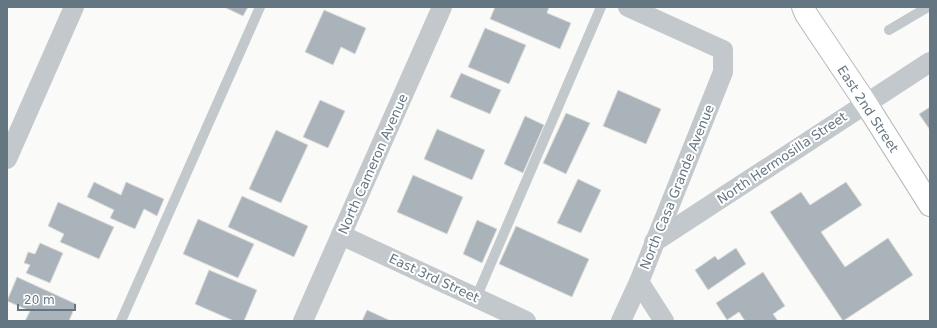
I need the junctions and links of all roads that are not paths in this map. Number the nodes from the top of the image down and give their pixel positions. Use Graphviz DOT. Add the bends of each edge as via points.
graph roads {
  1 [pos="74,7"];
  2 [pos="260,7"];
  3 [pos="442,7"];
  4 [pos="600,7"];
  5 [pos="628,7"];
  6 [pos="928,7"];
  7 [pos="805,10"];
  8 [pos="889,30"];
  9 [pos="930,62"];
  10 [pos="865,102"];
  11 [pos="7,159"];
  12 [pos="930,205"];
  13 [pos="341,235"];
  14 [pos="654,242"];
  15 [pos="639,282"];
  16 [pos="476,298"];
  17 [pos="121,321"];
  18 [pos="303,321"];
  19 [pos="526,321"];
  20 [pos="620,321"];
  21 [pos="664,321"];
  1 -- 11 [label="street"];
  2 -- 17 [label="lane"];
  3 -- 13 [label="street, North Cameron Avenue"];
  4 -- 16 [label="lane"];
  5 -- 14 [label="street, North Casa Grande Avenue" via="723,50 723,72"];
  6 -- 8 [label="lane"];
  7 -- 10 [label="main road, East 2nd Street"];
  9 -- 10 [label="street, North Hermosilla Street"];
  10 -- 12 [label="main road, East 2nd Street"];
  10 -- 14 [label="street, North Hermosilla Street"];
  13 -- 16 [label="street, East 3rd Street"];
  13 -- 18 [label="street, North Cameron Avenue"];
  14 -- 15 [label="street, North Casa Grande Avenue"];
  15 -- 20 [label="street, North Casa Grande Avenue"];
  15 -- 21 [label="street"];
  16 -- 19 [label="street, East 3rd Street"];
}
